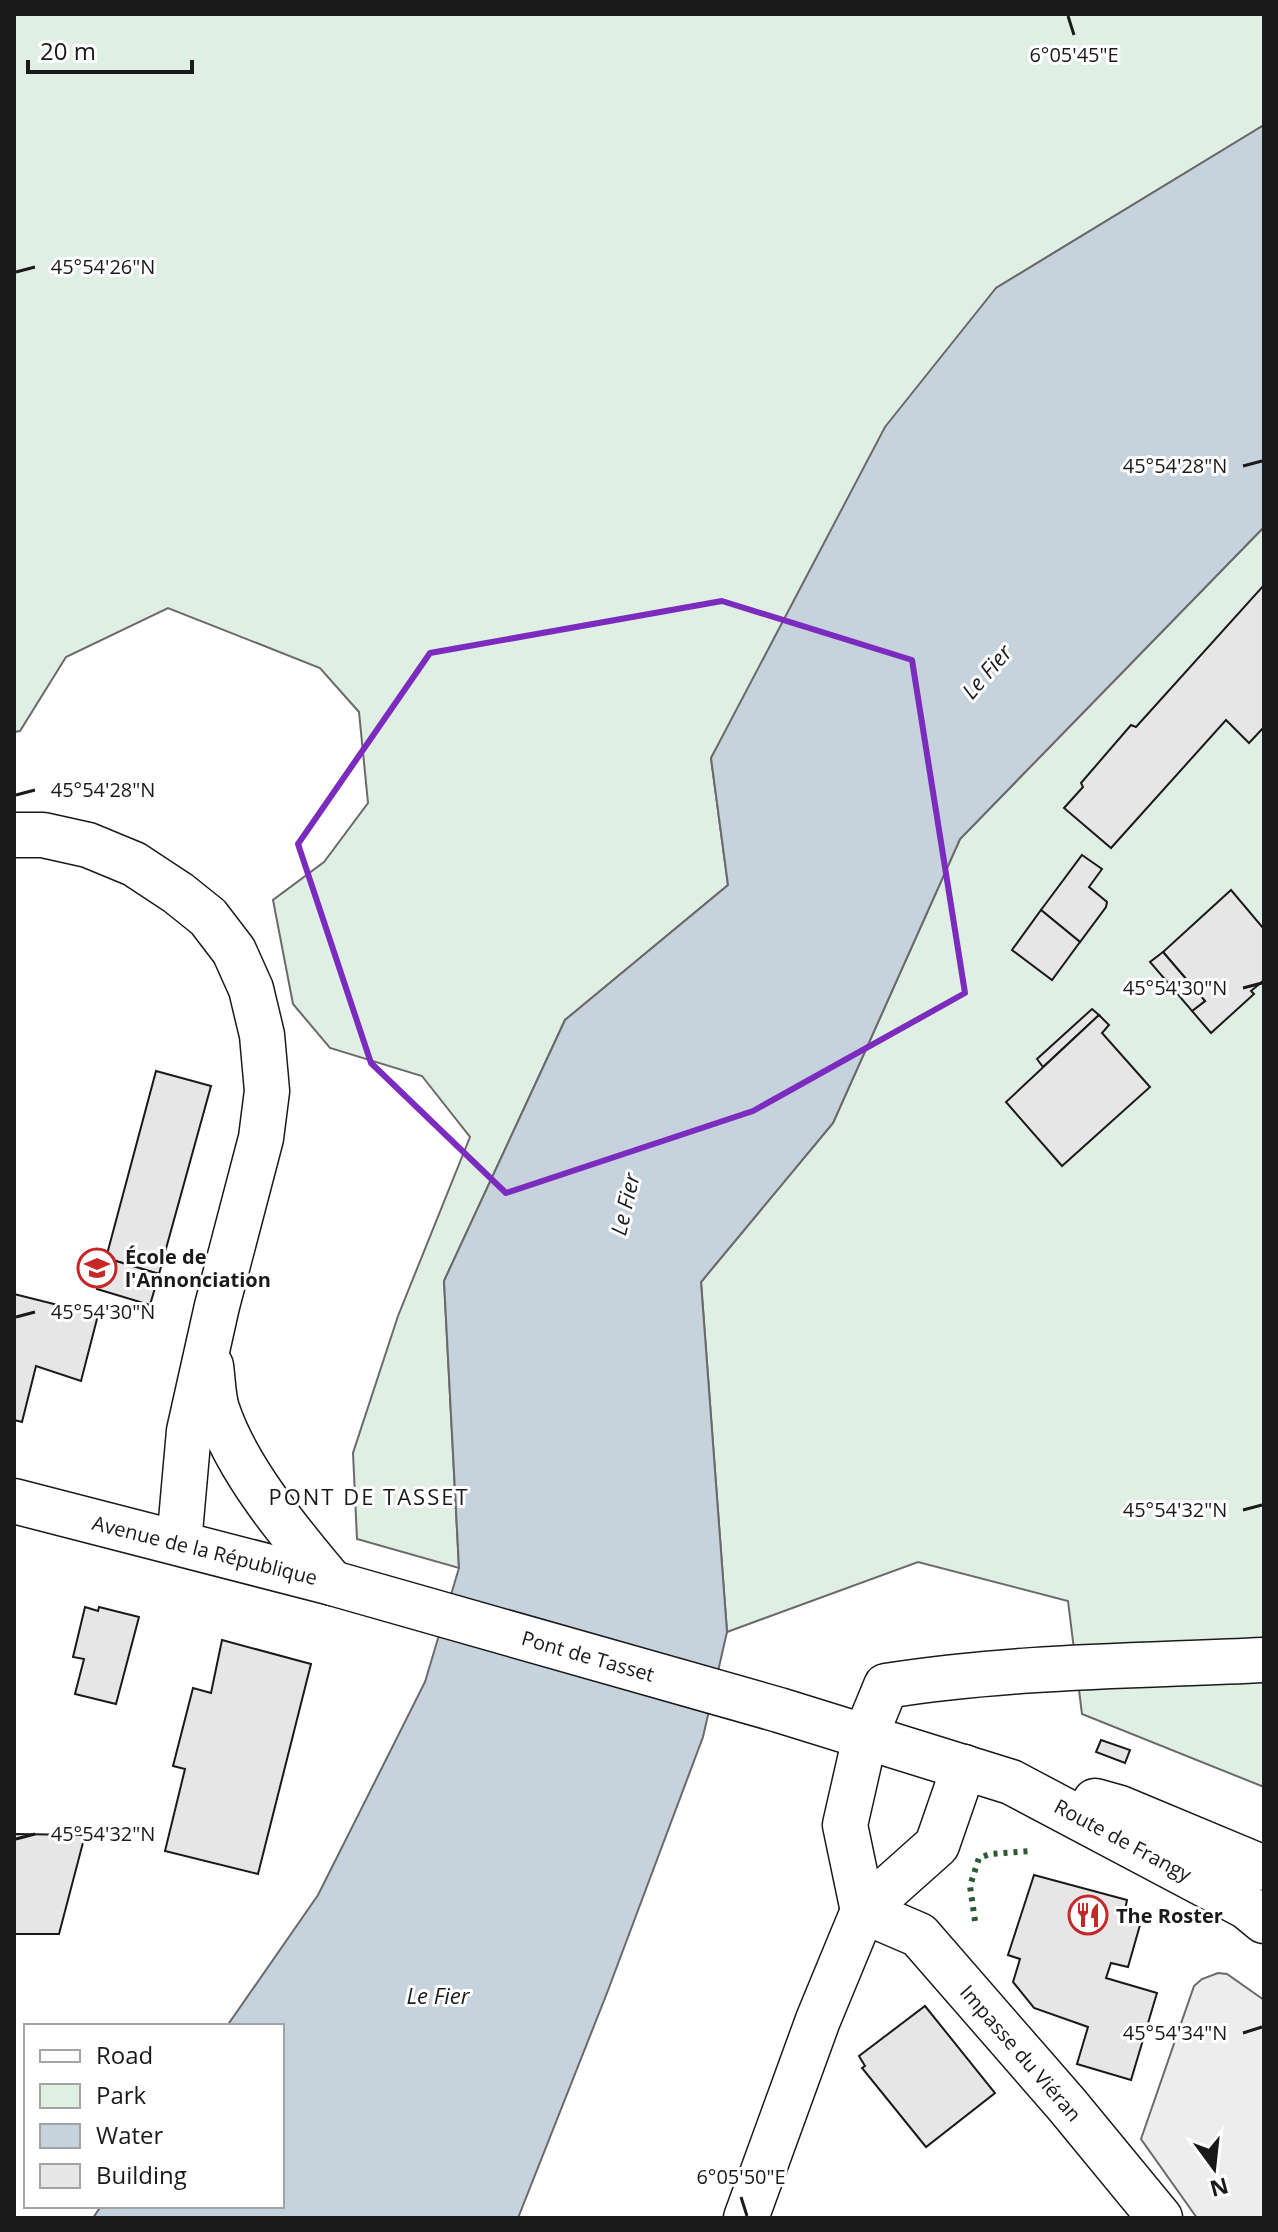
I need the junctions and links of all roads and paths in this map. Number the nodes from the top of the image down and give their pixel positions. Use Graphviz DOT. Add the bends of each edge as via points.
graph roads {
  1 [pos="14,835"];
  2 [pos="208,1344"];
  3 [pos="14,1501"];
  4 [pos="179,1543"];
  5 [pos="332,1583"];
  6 [pos="396,1601"];
  7 [pos="1264,1660"];
  8 [pos="779,1710"];
  9 [pos="865,1737"];
  10 [pos="964,1767"];
  11 [pos="1022,1786"];
  12 [pos="1264,1868"];
  13 [pos="863,1911"];
  14 [pos="1264,1921"];
  15 [pos="746,2218"];
  16 [pos="1160,2218"];
  1 -- 2 [label="street" via="88,845 134,864 178,893 221,932 251,989 267,1091 261,1138"];
  2 -- 4 [label="street" via="189,1431"];
  2 -- 5 [label="street" via="216,1406 233,1448 290,1533"];
  3 -- 4 [label="street, Avenue de la République"];
  4 -- 5 [label="street, Avenue de la République"];
  5 -- 6 [label="street, Avenue de la République"];
  6 -- 8 [label="street, Pont de Tasset"];
  7 -- 9 [label="street" via="1004,1672 886,1686"];
  8 -- 9 [label="street, Route de Frangy"];
  9 -- 10 [label="street, Route de Frangy"];
  9 -- 13 [label="street" via="845,1825"];
  10 -- 11 [label="street, Route de Frangy"];
  10 -- 13 [label="street" via="937,1845"];
  11 -- 12 [label="street, Route de Frangy" via="1120,1808"];
  11 -- 14 [label="street, Route de Frangy"];
  13 -- 15 [label="street"];
  13 -- 16 [label="street, Impasse du Viéran" via="919,1935"];
}
